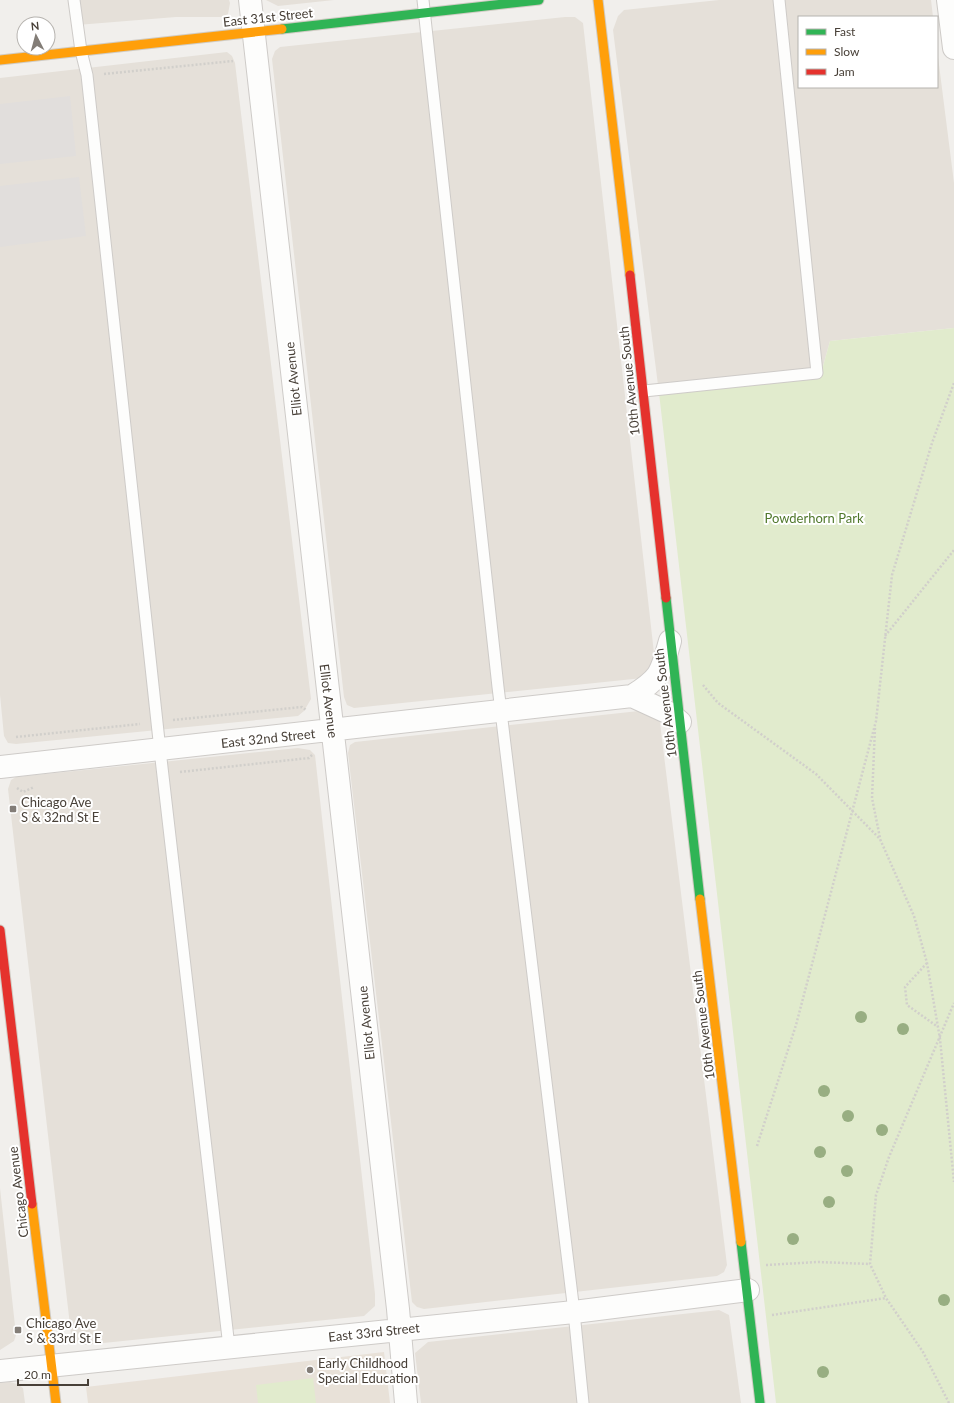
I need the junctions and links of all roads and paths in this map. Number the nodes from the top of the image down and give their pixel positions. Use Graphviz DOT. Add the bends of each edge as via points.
graph roads {
  1 [pos="74,0"];
  2 [pos="250,0"];
  3 [pos="423,0"];
  4 [pos="539,0"];
  5 [pos="598,0"];
  6 [pos="779,0"];
  7 [pos="948,0"];
  8 [pos="425,14"];
  9 [pos="255,31"];
  10 [pos="954,48"];
  11 [pos="81,51"];
  12 [pos="0,60"];
  13 [pos="233,61"];
  14 [pos="87,75"];
  15 [pos="954,383"];
  16 [pos="644,391"];
  17 [pos="954,550"];
  18 [pos="885,636"];
  19 [pos="670,639"];
  20 [pos="703,685"];
  21 [pos="632,696"];
  22 [pos="501,710"];
  23 [pos="876,721"];
  24 [pos="680,722"];
  25 [pos="332,730"];
  26 [pos="160,750"];
  27 [pos="0,767"];
  28 [pos="852,811"];
  29 [pos="880,838"];
  30 [pos="0,930"];
  31 [pos="927,963"];
  32 [pos="954,1003"];
  33 [pos="938,1027"];
  34 [pos="940,1039"];
  35 [pos="757,1146"];
  36 [pos="954,1182"];
  37 [pos="870,1264"];
  38 [pos="762,1265"];
  39 [pos="748,1290"];
  40 [pos="886,1298"];
  41 [pos="574,1312"];
  42 [pos="767,1316"];
  43 [pos="400,1329"];
  44 [pos="229,1347"];
  45 [pos="52,1366"];
  46 [pos="0,1371"];
  47 [pos="403,1399"];
  48 [pos="56,1403"];
  49 [pos="583,1403"];
  50 [pos="760,1403"];
  51 [pos="949,1403"];
  1 -- 11 [label="lane"];
  2 -- 9 [label="street, Elliot Avenue"];
  3 -- 8 [label="lane"];
  4 -- 8 [label="street, East 31st Street"];
  5 -- 16 [label="street, 10th Avenue South"];
  6 -- 16 [label="lane" via="816,373"];
  7 -- 10 [label="street"];
  8 -- 9 [label="street, East 31st Street"];
  8 -- 22 [label="lane"];
  9 -- 11 [label="street, East 31st Street"];
  9 -- 25 [label="street, Elliot Avenue"];
  11 -- 12 [label="street, East 31st Street"];
  11 -- 14 [label="lane"];
  13 -- 14 [label="path"];
  14 -- 26 [label="lane"];
  15 -- 18 [label="path" via="932,443 892,575"];
  16 -- 19 [label="street, 10th Avenue South"];
  17 -- 18 [label="path"];
  18 -- 23 [label="path"];
  19 -- 21 [label="street, East 32nd Street" via="662,669 652,684"];
  19 -- 24 [label="street, 10th Avenue South"];
  20 -- 28 [label="path" via="718,702 816,774"];
  21 -- 22 [label="street, East 32nd Street"];
  21 -- 24 [label="street" via="669,713"];
  22 -- 25 [label="street, East 32nd Street"];
  22 -- 41 [label="lane"];
  23 -- 28 [label="path"];
  23 -- 29 [label="path" via="872,798"];
  24 -- 39 [label="street, 10th Avenue South"];
  25 -- 26 [label="street, East 32nd Street"];
  25 -- 43 [label="street, Elliot Avenue"];
  26 -- 27 [label="street, East 32nd Street"];
  26 -- 44 [label="lane"];
  28 -- 29 [label="path"];
  28 -- 35 [label="path" via="796,1025"];
  29 -- 31 [label="path" via="914,916"];
  30 -- 45 [label="street, Chicago Avenue"];
  31 -- 33 [label="path"];
  31 -- 33 [label="path" via="905,987 907,1005"];
  32 -- 34 [label="path"];
  33 -- 34 [label="path"];
  34 -- 36 [label="path"];
  34 -- 37 [label="path" via="892,1150 876,1195"];
  37 -- 38 [label="path" via="818,1262"];
  37 -- 40 [label="path"];
  39 -- 41 [label="street, East 33rd Street"];
  39 -- 50 [label="street, 10th Avenue South"];
  40 -- 42 [label="path"];
  40 -- 51 [label="path" via="923,1352"];
  41 -- 43 [label="street, East 33rd Street"];
  41 -- 49 [label="lane"];
  43 -- 44 [label="street, East 33rd Street"];
  43 -- 47 [label="street, Elliot Avenue"];
  44 -- 45 [label="street, East 33rd Street"];
  45 -- 46 [label="street, East 33rd Street"];
  45 -- 48 [label="street, Chicago Avenue"];
}
